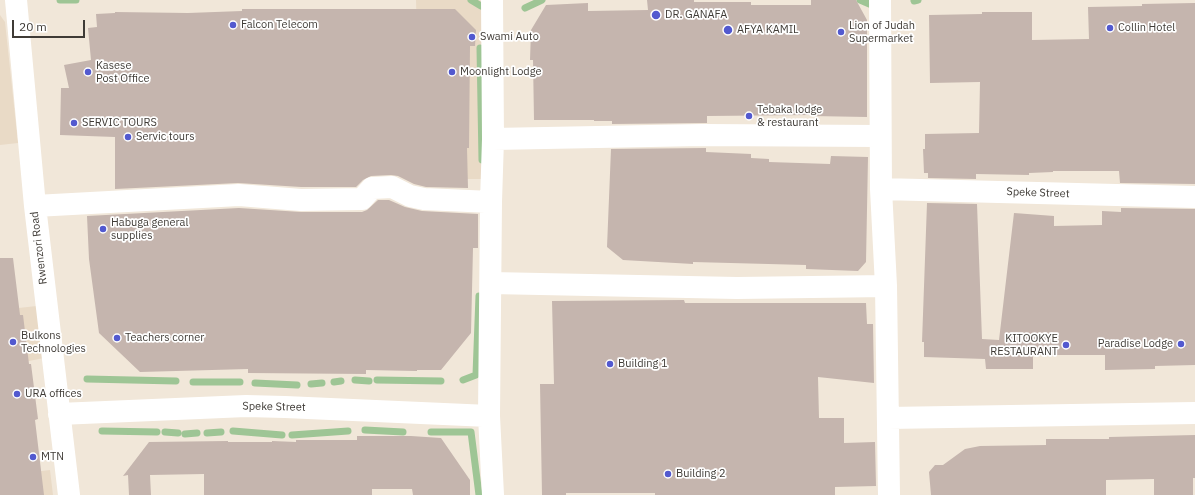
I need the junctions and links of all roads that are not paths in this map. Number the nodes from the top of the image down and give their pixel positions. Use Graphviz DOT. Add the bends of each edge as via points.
graph roads {
  1 [pos="16,0"];
  2 [pos="492,0"];
  3 [pos="880,0"];
  4 [pos="880,136"];
  5 [pos="493,139"];
  6 [pos="881,189"];
  7 [pos="1195,197"];
  8 [pos="491,202"];
  9 [pos="34,206"];
  10 [pos="491,283"];
  11 [pos="886,286"];
  12 [pos="1195,413"];
  13 [pos="59,414"];
  14 [pos="489,416"];
  15 [pos="888,418"];
  16 [pos="69,495"];
  17 [pos="493,495"];
  18 [pos="889,495"];
  1 -- 9 [label="street, Rwenzori Road"];
  2 -- 5 [label="street"];
  3 -- 4 [label="street"];
  4 -- 5 [label="street" via="702,135"];
  4 -- 6 [label="street"];
  5 -- 8 [label="street"];
  6 -- 7 [label="street, Speke Street"];
  6 -- 11 [label="street"];
  8 -- 9 [label="street" via="424,199 410,196 392,187 372,188 362,198 301,200 239,195"];
  8 -- 10 [label="street"];
  9 -- 13 [label="street, Rwenzori Road"];
  10 -- 11 [label="street" via="737,288"];
  10 -- 14 [label="street"];
  11 -- 15 [label="street"];
  12 -- 15 [label="street"];
  13 -- 14 [label="street, Speke Street" via="246,406"];
  13 -- 16 [label="street, Rwenzori Road"];
  14 -- 17 [label="street"];
  15 -- 18 [label="street"];
}
